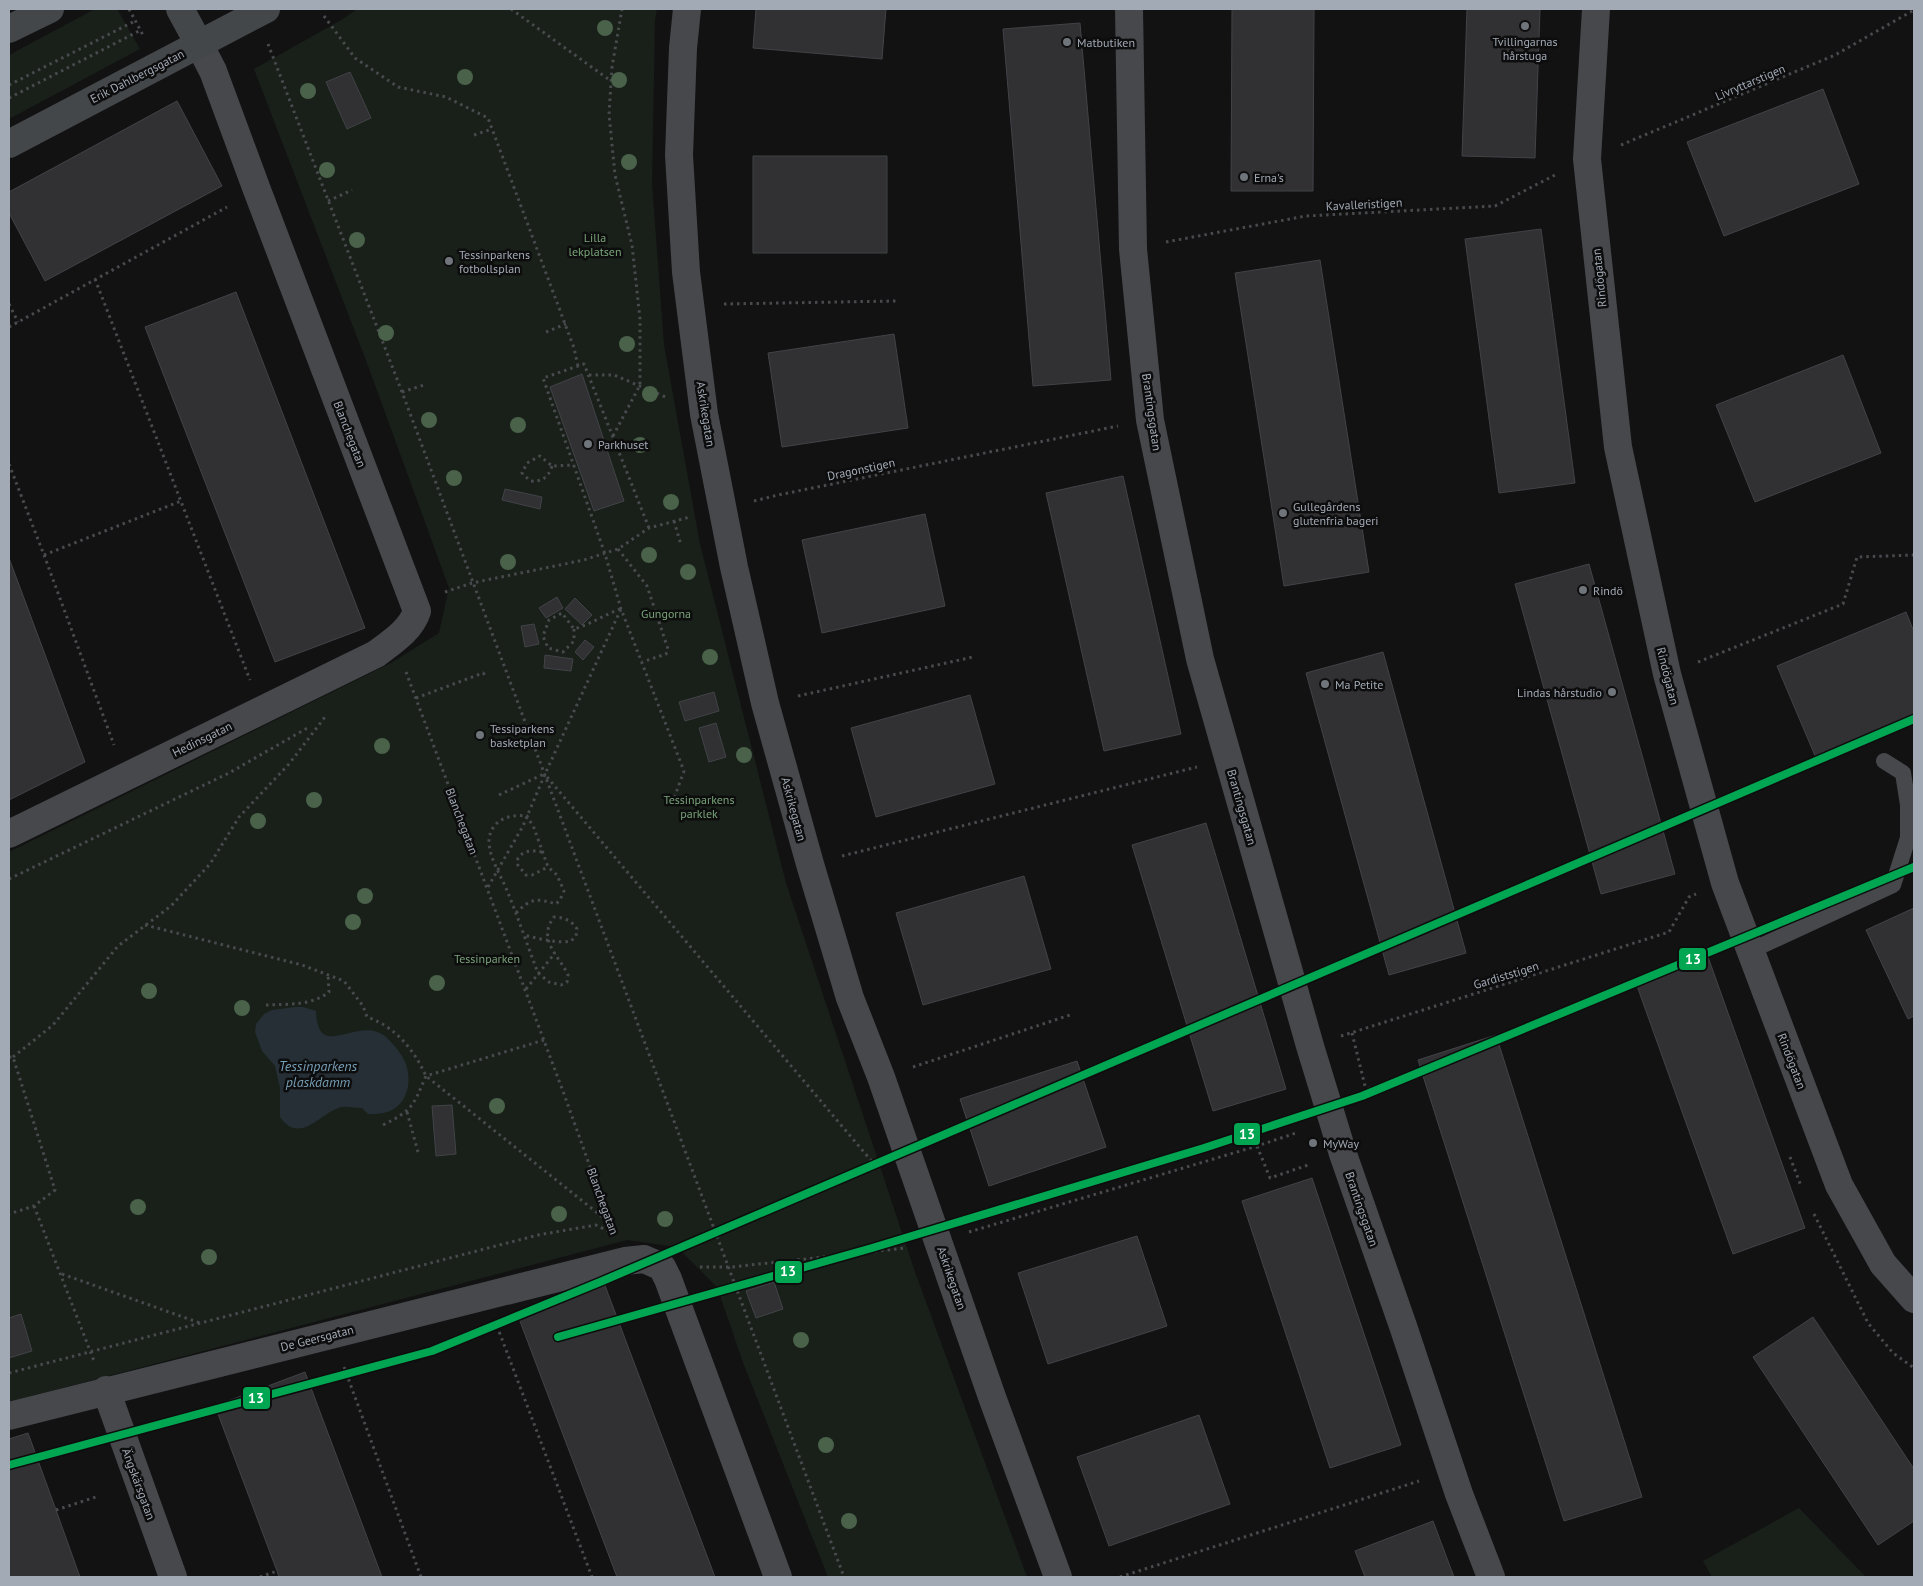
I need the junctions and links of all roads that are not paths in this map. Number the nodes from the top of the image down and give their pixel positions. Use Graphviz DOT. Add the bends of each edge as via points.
graph roads {
  1 [pos="50,9"];
  2 [pos="180,9"];
  3 [pos="687,9"];
  4 [pos="1129,9"];
  5 [pos="1596,9"];
  6 [pos="261,12"];
  7 [pos="9,29"];
  8 [pos="199,44"];
  9 [pos="9,144"];
  10 [pos="394,641"];
  11 [pos="1884,761"];
  12 [pos="9,834"];
  13 [pos="1750,951"];
  14 [pos="1914,1299"];
  15 [pos="106,1390"];
  16 [pos="9,1416"];
  17 [pos="173,1577"];
  18 [pos="778,1577"];
  19 [pos="1058,1577"];
  20 [pos="1490,1577"];
  1 -- 7 [label="street"];
  2 -- 8 [label="street"];
  3 -- 19 [label="street, Askrikegatan" via="679,155 686,272 704,414 734,567 766,703 850,998"];
  4 -- 20 [label="street, Brantingsgatan" via="1133,248 1150,420 1200,659 1343,1154"];
  5 -- 13 [label="street, Rindögatan" via="1587,159 1618,447 1667,674 1725,883"];
  6 -- 8 [label="street, Erik Dahlbergsgatan"];
  8 -- 9 [label="street, Erik Dahlbergsgatan"];
  8 -- 10 [label="street, Blanchegatan" via="213,71 414,601 415,617"];
  10 -- 12 [label="street, Hedinsgatan" via="376,654"];
  11 -- 13 [label="lane" via="1903,773 1908,805 1908,838 1893,885"];
  13 -- 14 [label="street, Rindögatan" via="1839,1184 1883,1264"];
  15 -- 16 [label="street, De Geersgatan"];
  15 -- 17 [label="street, Ängskärsgatan"];
  15 -- 18 [label="street, De Geersgatan" via="625,1261 644,1259 662,1266 668,1279"];
}
